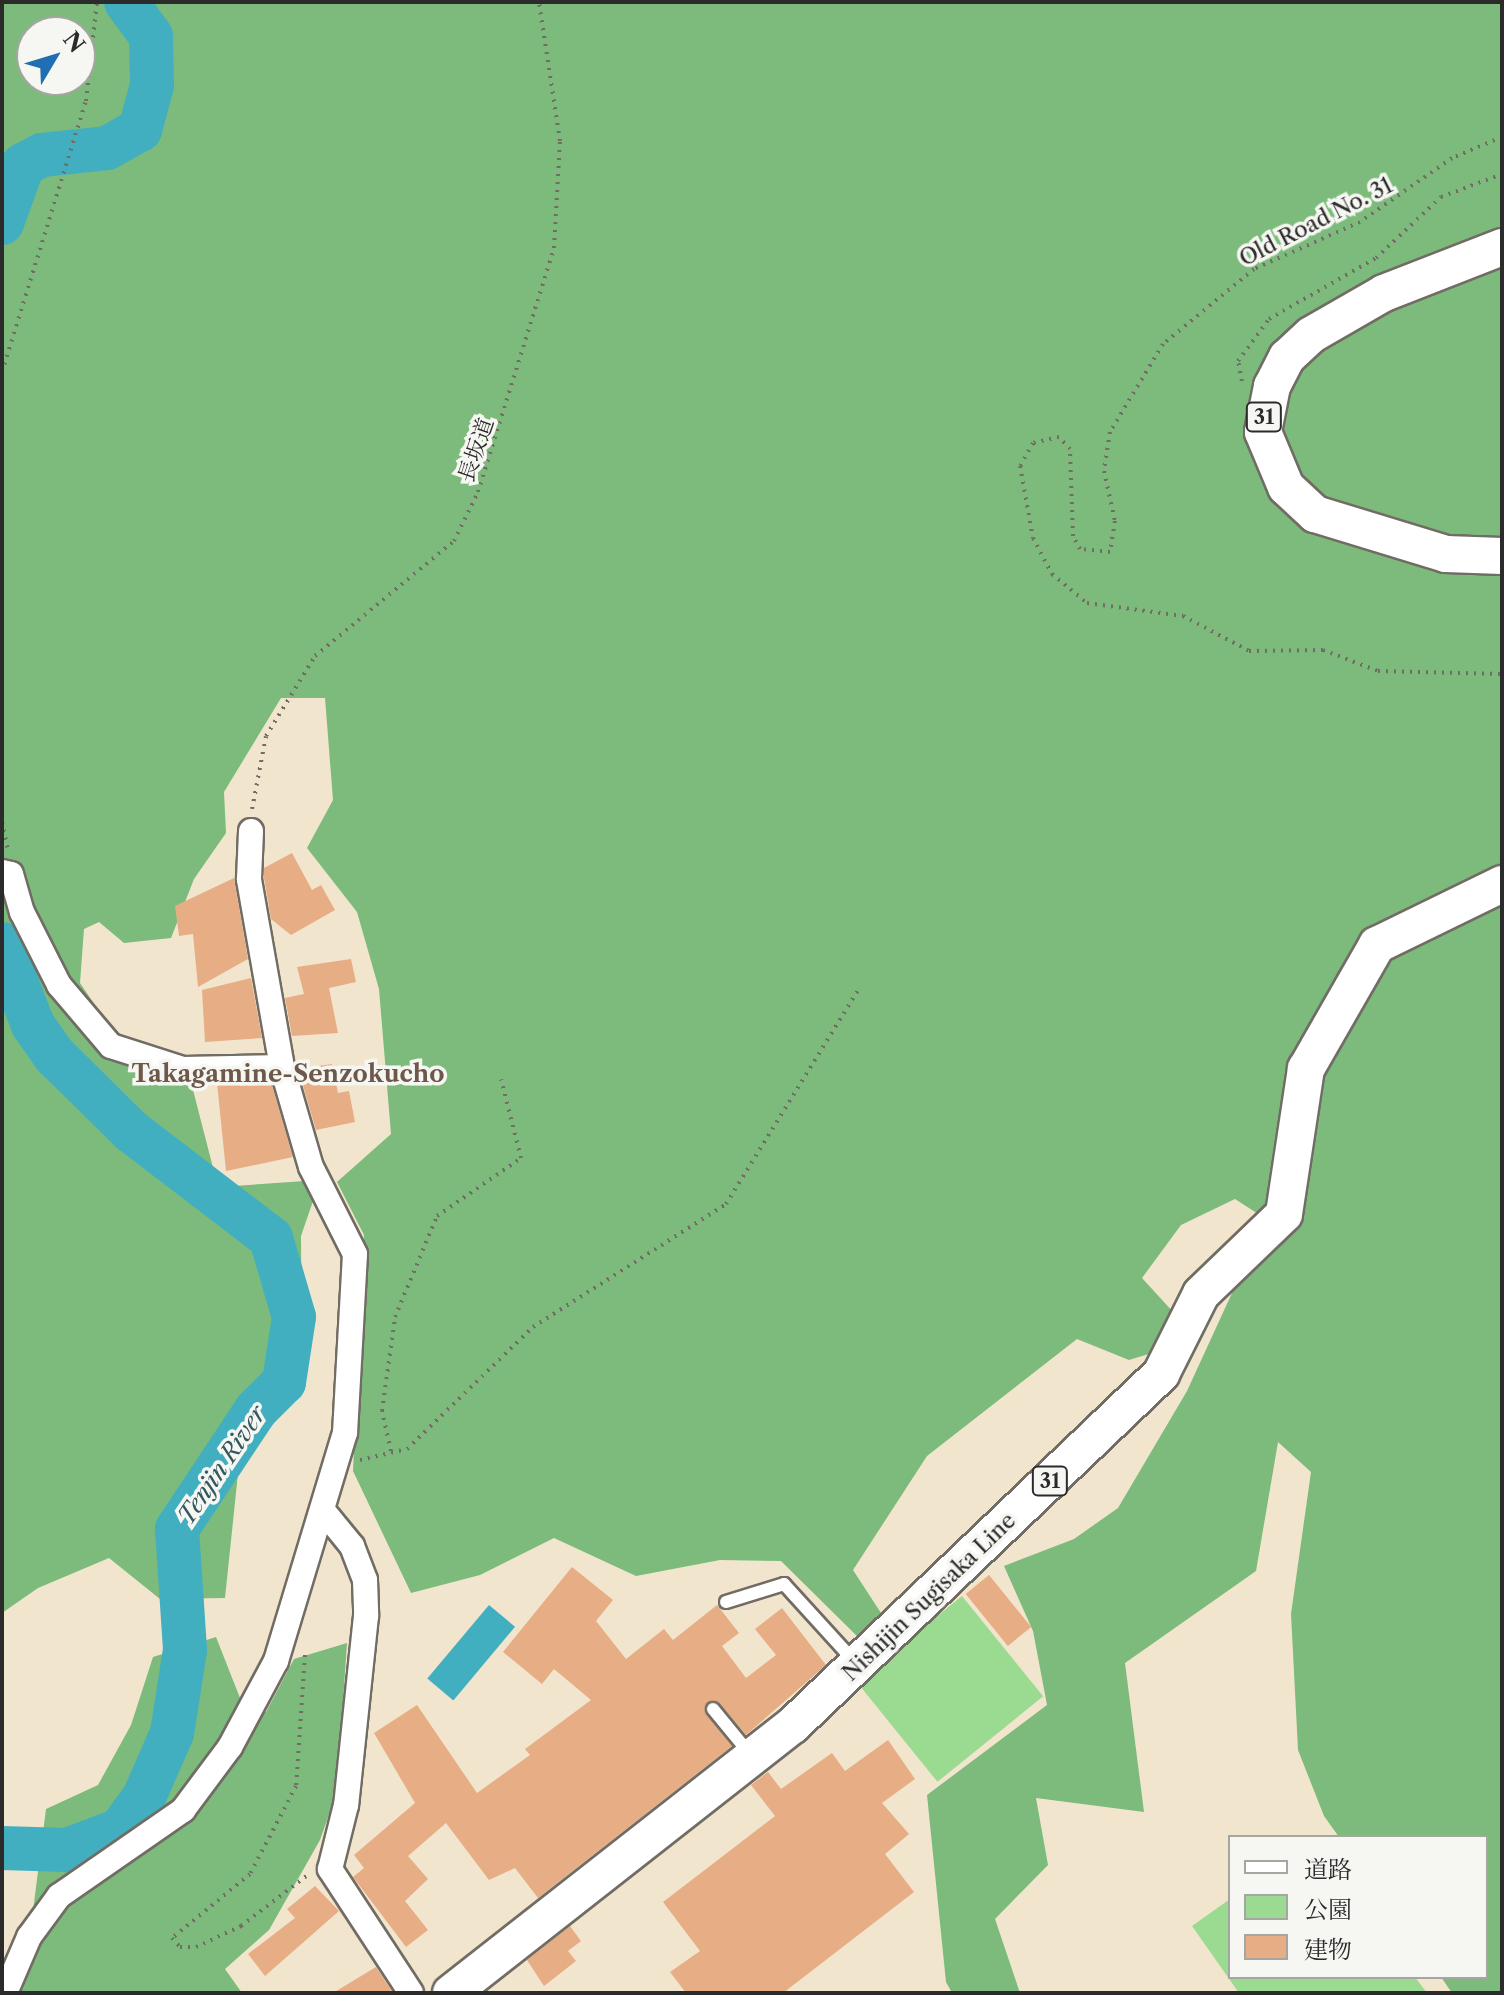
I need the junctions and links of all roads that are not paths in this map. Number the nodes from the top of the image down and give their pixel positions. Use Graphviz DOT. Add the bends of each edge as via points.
graph roads {
  1 [pos="1502,247"];
  2 [pos="1502,556"];
  3 [pos="251,831"];
  4 [pos="7,873"];
  5 [pos="1502,884"];
  6 [pos="282,1067"];
  7 [pos="325,1513"];
  8 [pos="726,1602"];
  9 [pos="858,1666"];
  10 [pos="713,1709"];
  11 [pos="752,1757"];
  12 [pos="5,1993"];
  13 [pos="411,1993"];
  14 [pos="451,1993"];
  1 -- 2 [label="main road, 31" via="1345,314 1287,357 1272,386 1263,432 1286,487 1315,514 1446,554"];
  3 -- 6 [label="street" via="249,879"];
  4 -- 6 [label="street" via="43,958 111,1046 183,1069"];
  5 -- 9 [label="main road, Nishijin Sugisaka Line / 31" via="1377,945 1306,1069 1284,1214 1201,1294 1161,1374"];
  6 -- 7 [label="street" via="311,1167 355,1254 350,1398"];
  7 -- 12 [label="street" via="256,1703 183,1810 59,1896 29,1937"];
  7 -- 13 [label="street" via="352,1546 365,1580 366,1616 346,1805 330,1869"];
  8 -- 9 [label="lane" via="784,1584"];
  9 -- 11 [label="main road, Nishijin Sugisaka Line / 31"];
  10 -- 11 [label="lane"];
  11 -- 14 [label="main road, Nishijin Sugisaka Line / 31"];
}
